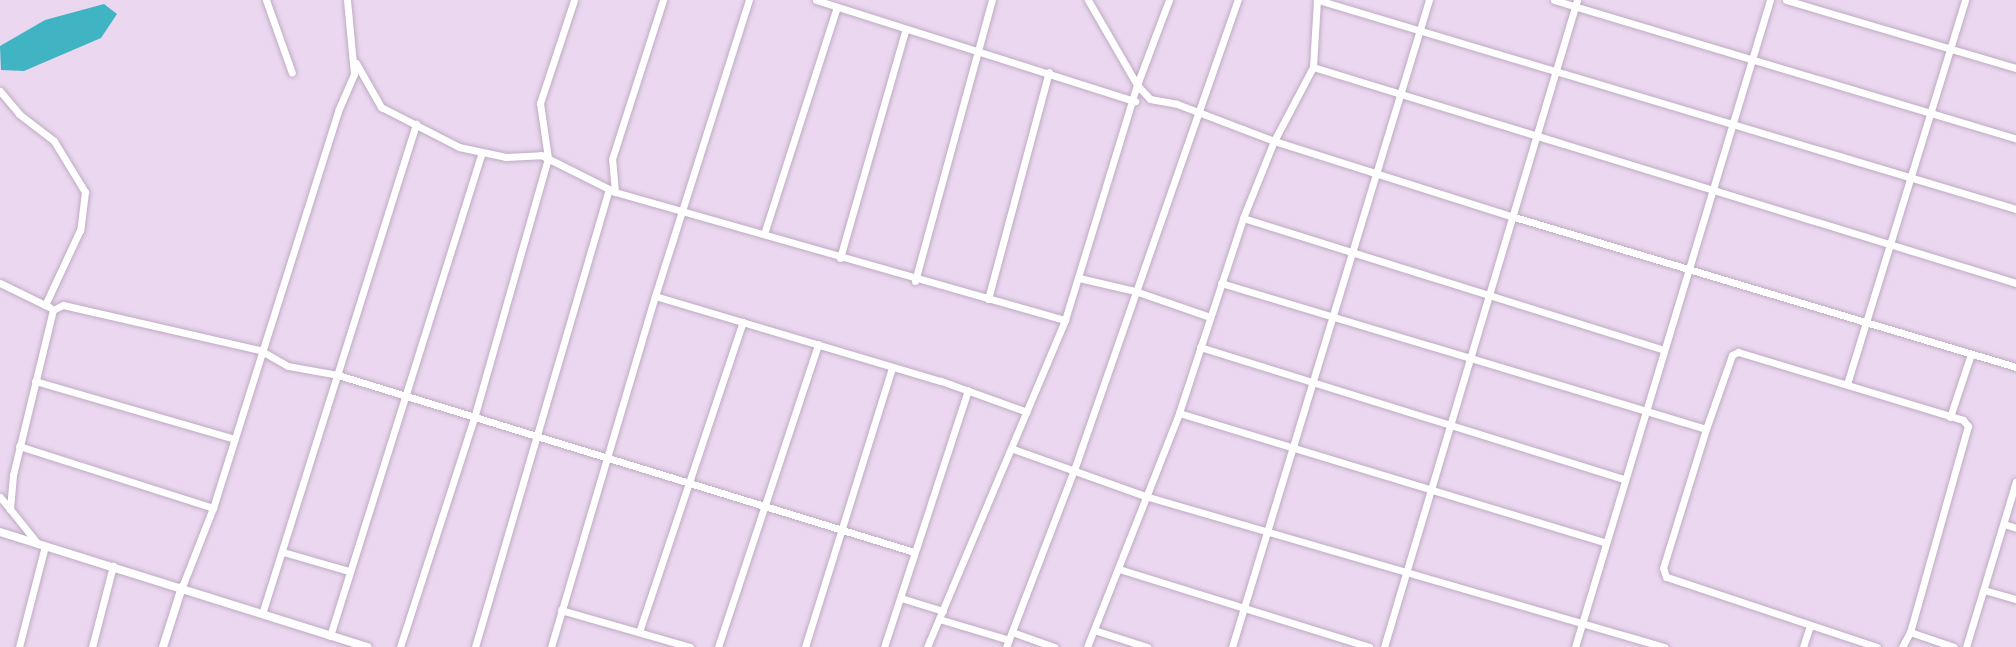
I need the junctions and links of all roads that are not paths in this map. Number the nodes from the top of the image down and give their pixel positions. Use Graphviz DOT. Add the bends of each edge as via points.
graph roads {
  1 [pos="266,0"];
  2 [pos="347,0"];
  3 [pos="574,0"];
  4 [pos="663,0"];
  5 [pos="749,0"];
  6 [pos="816,0"];
  7 [pos="992,0"];
  8 [pos="1088,0"];
  9 [pos="1169,0"];
  10 [pos="1238,0"];
  11 [pos="1317,0"];
  12 [pos="1429,0"];
  13 [pos="1554,0"];
  14 [pos="1770,0"];
  15 [pos="1786,0"];
  16 [pos="1965,0"];
  17 [pos="1576,3"];
  18 [pos="837,7"];
  19 [pos="1419,28"];
  20 [pos="905,31"];
  21 [pos="1949,48"];
  22 [pos="980,52"];
  23 [pos="1754,59"];
  24 [pos="356,63"];
  25 [pos="1313,68"];
  26 [pos="1553,68"];
  27 [pos="2016,68"];
  28 [pos="1049,72"];
  29 [pos="292,73"];
  30 [pos="1137,85"];
  31 [pos="0,90"];
  32 [pos="1400,93"];
  33 [pos="1135,101"];
  34 [pos="1196,113"];
  35 [pos="1929,113"];
  36 [pos="1736,122"];
  37 [pos="416,124"];
  38 [pos="1536,134"];
  39 [pos="2016,139"];
  40 [pos="1274,141"];
  41 [pos="482,152"];
  42 [pos="548,158"];
  43 [pos="1374,172"];
  44 [pos="1911,176"];
  45 [pos="1715,188"];
  46 [pos="612,191"];
  47 [pos="2016,209"];
  48 [pos="681,211"];
  49 [pos="1511,216"];
  50 [pos="1243,218"];
  51 [pos="764,234"];
  52 [pos="1892,242"];
  53 [pos="1353,253"];
  54 [pos="840,258"];
  55 [pos="1689,267"];
  56 [pos="1079,278"];
  57 [pos="915,281"];
  58 [pos="0,283"];
  59 [pos="1221,283"];
  60 [pos="2016,283"];
  61 [pos="1135,291"];
  62 [pos="1490,295"];
  63 [pos="655,296"];
  64 [pos="988,299"];
  65 [pos="45,305"];
  66 [pos="53,310"];
  67 [pos="1210,317"];
  68 [pos="1331,318"];
  69 [pos="1065,320"];
  70 [pos="743,322"];
  71 [pos="1865,323"];
  72 [pos="818,344"];
  73 [pos="1200,347"];
  74 [pos="1662,349"];
  75 [pos="260,350"];
  76 [pos="1971,354"];
  77 [pos="1470,360"];
  78 [pos="892,367"];
  79 [pos="2016,367"];
  80 [pos="338,375"];
  81 [pos="1314,380"];
  82 [pos="35,381"];
  83 [pos="1846,384"];
  84 [pos="968,390"];
  85 [pos="405,396"];
  86 [pos="1027,412"];
  87 [pos="1643,412"];
  88 [pos="1179,413"];
  89 [pos="1950,417"];
  90 [pos="474,418"];
  91 [pos="1452,423"];
  92 [pos="1706,429"];
  93 [pos="231,438"];
  94 [pos="537,438"];
  95 [pos="19,446"];
  96 [pos="1292,448"];
  97 [pos="1013,449"];
  98 [pos="609,461"];
  99 [pos="1074,470"];
  100 [pos="1624,479"];
  101 [pos="2016,481"];
  102 [pos="688,485"];
  103 [pos="1431,491"];
  104 [pos="1145,496"];
  105 [pos="0,498"];
  106 [pos="213,508"];
  107 [pos="762,508"];
  108 [pos="10,509"];
  109 [pos="2004,524"];
  110 [pos="2016,528"];
  111 [pos="1266,530"];
  112 [pos="0,532"];
  113 [pos="841,533"];
  114 [pos="1606,543"];
  115 [pos="42,545"];
  116 [pos="283,552"];
  117 [pos="914,552"];
  118 [pos="113,566"];
  119 [pos="1119,569"];
  120 [pos="1407,570"];
  121 [pos="350,571"];
  122 [pos="182,587"];
  123 [pos="1984,590"];
  124 [pos="901,598"];
  125 [pos="2016,599"];
  126 [pos="1244,608"];
  127 [pos="561,610"];
  128 [pos="943,611"];
  129 [pos="262,614"];
  130 [pos="939,620"];
  131 [pos="1582,621"];
  132 [pos="1810,626"];
  133 [pos="1094,630"];
  134 [pos="1910,632"];
  135 [pos="639,633"];
  136 [pos="330,636"];
  137 [pos="1009,640"];
  138 [pos="19,647"];
  139 [pos="93,647"];
  140 [pos="163,647"];
  141 [pos="367,647"];
  142 [pos="400,647"];
  143 [pos="475,647"];
  144 [pos="551,647"];
  145 [pos="690,647"];
  146 [pos="718,647"];
  147 [pos="805,647"];
  148 [pos="884,647"];
  149 [pos="927,647"];
  150 [pos="1054,647"];
  151 [pos="1087,647"];
  152 [pos="1147,647"];
  153 [pos="1232,647"];
  154 [pos="1369,647"];
  155 [pos="1384,647"];
  156 [pos="1575,647"];
  157 [pos="1664,647"];
  158 [pos="1803,647"];
  159 [pos="1877,647"];
  160 [pos="1902,647"];
  161 [pos="1954,647"];
  162 [pos="1966,647"];
  1 -- 29 [label="street"];
  2 -- 24 [label="street"];
  3 -- 42 [label="street" via="540,103"];
  4 -- 46 [label="street" via="612,159"];
  5 -- 48 [label="street"];
  6 -- 18 [label="street"];
  7 -- 22 [label="street"];
  8 -- 30 [label="street"];
  9 -- 30 [label="street"];
  10 -- 34 [label="street"];
  11 -- 19 [label="street"];
  11 -- 25 [label="street"];
  12 -- 19 [label="street"];
  13 -- 17 [label="street"];
  14 -- 23 [label="street"];
  15 -- 21 [label="street"];
  16 -- 21 [label="street"];
  17 -- 23 [label="street"];
  17 -- 26 [label="street"];
  18 -- 20 [label="street"];
  18 -- 51 [label="street"];
  19 -- 26 [label="street"];
  19 -- 32 [label="street"];
  20 -- 22 [label="street"];
  20 -- 54 [label="street"];
  21 -- 27 [label="street"];
  21 -- 35 [label="street"];
  22 -- 28 [label="street"];
  22 -- 57 [label="street"];
  23 -- 35 [label="street"];
  23 -- 36 [label="street"];
  24 -- 37 [label="street" via="377,103"];
  24 -- 75 [label="street"];
  25 -- 32 [label="street"];
  25 -- 40 [label="street"];
  26 -- 36 [label="street"];
  26 -- 38 [label="street"];
  28 -- 33 [label="street"];
  28 -- 64 [label="street"];
  30 -- 33 [label="street"];
  30 -- 34 [label="street" via="1150,99"];
  31 -- 65 [label="street" via="19,114 54,141 85,192 81,230"];
  32 -- 38 [label="street"];
  32 -- 43 [label="street"];
  33 -- 56 [label="street"];
  34 -- 40 [label="street"];
  34 -- 61 [label="street"];
  35 -- 39 [label="street"];
  35 -- 44 [label="street"];
  36 -- 44 [label="street"];
  36 -- 45 [label="street"];
  37 -- 41 [label="street" via="459,147"];
  37 -- 80 [label="street"];
  38 -- 45 [label="street"];
  38 -- 49 [label="street"];
  40 -- 43 [label="street"];
  40 -- 50 [label="street"];
  41 -- 42 [label="street"];
  41 -- 85 [label="street"];
  42 -- 46 [label="street"];
  42 -- 90 [label="street"];
  43 -- 49 [label="street"];
  43 -- 53 [label="street"];
  44 -- 47 [label="street"];
  44 -- 52 [label="street"];
  45 -- 52 [label="street"];
  45 -- 55 [label="street"];
  46 -- 48 [label="street"];
  46 -- 94 [label="street"];
  48 -- 51 [label="street"];
  48 -- 63 [label="street"];
  49 -- 55 [label="street"];
  49 -- 62 [label="street"];
  50 -- 53 [label="street"];
  50 -- 59 [label="street"];
  51 -- 54 [label="street"];
  52 -- 60 [label="street"];
  52 -- 71 [label="street"];
  53 -- 62 [label="street"];
  53 -- 68 [label="street"];
  54 -- 57 [label="street"];
  55 -- 71 [label="street"];
  55 -- 74 [label="street"];
  56 -- 61 [label="street"];
  56 -- 69 [label="street"];
  57 -- 64 [label="street"];
  58 -- 65 [label="street"];
  59 -- 67 [label="street"];
  59 -- 68 [label="street"];
  61 -- 67 [label="street"];
  61 -- 99 [label="street"];
  62 -- 74 [label="street"];
  62 -- 77 [label="street"];
  63 -- 70 [label="street"];
  63 -- 98 [label="street"];
  64 -- 69 [label="street"];
  65 -- 66 [label="street"];
  66 -- 75 [label="street" via="67,306"];
  66 -- 82 [label="street"];
  67 -- 73 [label="street"];
  68 -- 77 [label="street"];
  68 -- 81 [label="street"];
  69 -- 86 [label="street"];
  70 -- 72 [label="street"];
  70 -- 102 [label="street"];
  71 -- 76 [label="street"];
  71 -- 83 [label="street"];
  72 -- 78 [label="street"];
  72 -- 107 [label="street"];
  73 -- 81 [label="street"];
  73 -- 88 [label="street"];
  74 -- 87 [label="street"];
  75 -- 80 [label="street" via="288,366"];
  75 -- 93 [label="street"];
  76 -- 79 [label="street"];
  76 -- 89 [label="street"];
  77 -- 87 [label="street"];
  77 -- 91 [label="street"];
  78 -- 84 [label="street"];
  78 -- 113 [label="street"];
  80 -- 85 [label="street"];
  80 -- 116 [label="street"];
  81 -- 91 [label="street"];
  81 -- 96 [label="street"];
  82 -- 93 [label="street"];
  82 -- 95 [label="street"];
  83 -- 89 [label="street"];
  83 -- 92 [label="street" via="1738,352 1732,355"];
  84 -- 86 [label="street"];
  84 -- 117 [label="street"];
  85 -- 90 [label="street"];
  85 -- 121 [label="street"];
  86 -- 97 [label="street"];
  87 -- 92 [label="street"];
  87 -- 100 [label="street"];
  88 -- 96 [label="street"];
  88 -- 104 [label="street"];
  89 -- 134 [label="street" via="1963,420 1969,432"];
  90 -- 94 [label="street"];
  90 -- 142 [label="street"];
  91 -- 100 [label="street"];
  91 -- 103 [label="street"];
  92 -- 132 [label="street" via="1663,568 1666,577"];
  93 -- 106 [label="street"];
  94 -- 98 [label="street"];
  94 -- 143 [label="street"];
  95 -- 106 [label="street"];
  95 -- 108 [label="street"];
  96 -- 103 [label="street"];
  96 -- 111 [label="street"];
  97 -- 99 [label="street"];
  97 -- 128 [label="street"];
  98 -- 102 [label="street"];
  98 -- 127 [label="street"];
  99 -- 104 [label="street"];
  99 -- 137 [label="street"];
  100 -- 114 [label="street"];
  101 -- 109 [label="street"];
  102 -- 107 [label="street"];
  102 -- 135 [label="street"];
  103 -- 114 [label="street"];
  103 -- 120 [label="street"];
  104 -- 111 [label="street"];
  104 -- 119 [label="street"];
  105 -- 108 [label="street"];
  106 -- 122 [label="street"];
  107 -- 113 [label="street"];
  107 -- 146 [label="street"];
  108 -- 115 [label="street"];
  109 -- 110 [label="street"];
  109 -- 123 [label="street"];
  111 -- 120 [label="street"];
  111 -- 126 [label="street"];
  112 -- 115 [label="street"];
  113 -- 117 [label="street"];
  113 -- 147 [label="street"];
  114 -- 131 [label="street"];
  115 -- 118 [label="street"];
  115 -- 138 [label="street"];
  116 -- 121 [label="street"];
  116 -- 129 [label="street"];
  117 -- 124 [label="street"];
  118 -- 122 [label="street"];
  118 -- 139 [label="street"];
  119 -- 126 [label="street"];
  119 -- 133 [label="street"];
  120 -- 131 [label="street"];
  120 -- 155 [label="street"];
  121 -- 136 [label="street"];
  122 -- 129 [label="street"];
  122 -- 140 [label="street"];
  123 -- 125 [label="street"];
  123 -- 162 [label="street"];
  124 -- 128 [label="street"];
  124 -- 148 [label="street"];
  126 -- 153 [label="street"];
  126 -- 154 [label="street"];
  127 -- 135 [label="street"];
  127 -- 144 [label="street"];
  128 -- 130 [label="street"];
  129 -- 136 [label="street"];
  130 -- 137 [label="street"];
  130 -- 149 [label="street"];
  131 -- 156 [label="street"];
  131 -- 157 [label="street"];
  132 -- 158 [label="street"];
  132 -- 159 [label="street"];
  133 -- 151 [label="street"];
  133 -- 152 [label="street"];
  134 -- 160 [label="street"];
  134 -- 161 [label="street"];
  135 -- 145 [label="street"];
  136 -- 141 [label="street"];
  137 -- 150 [label="street"];
}
